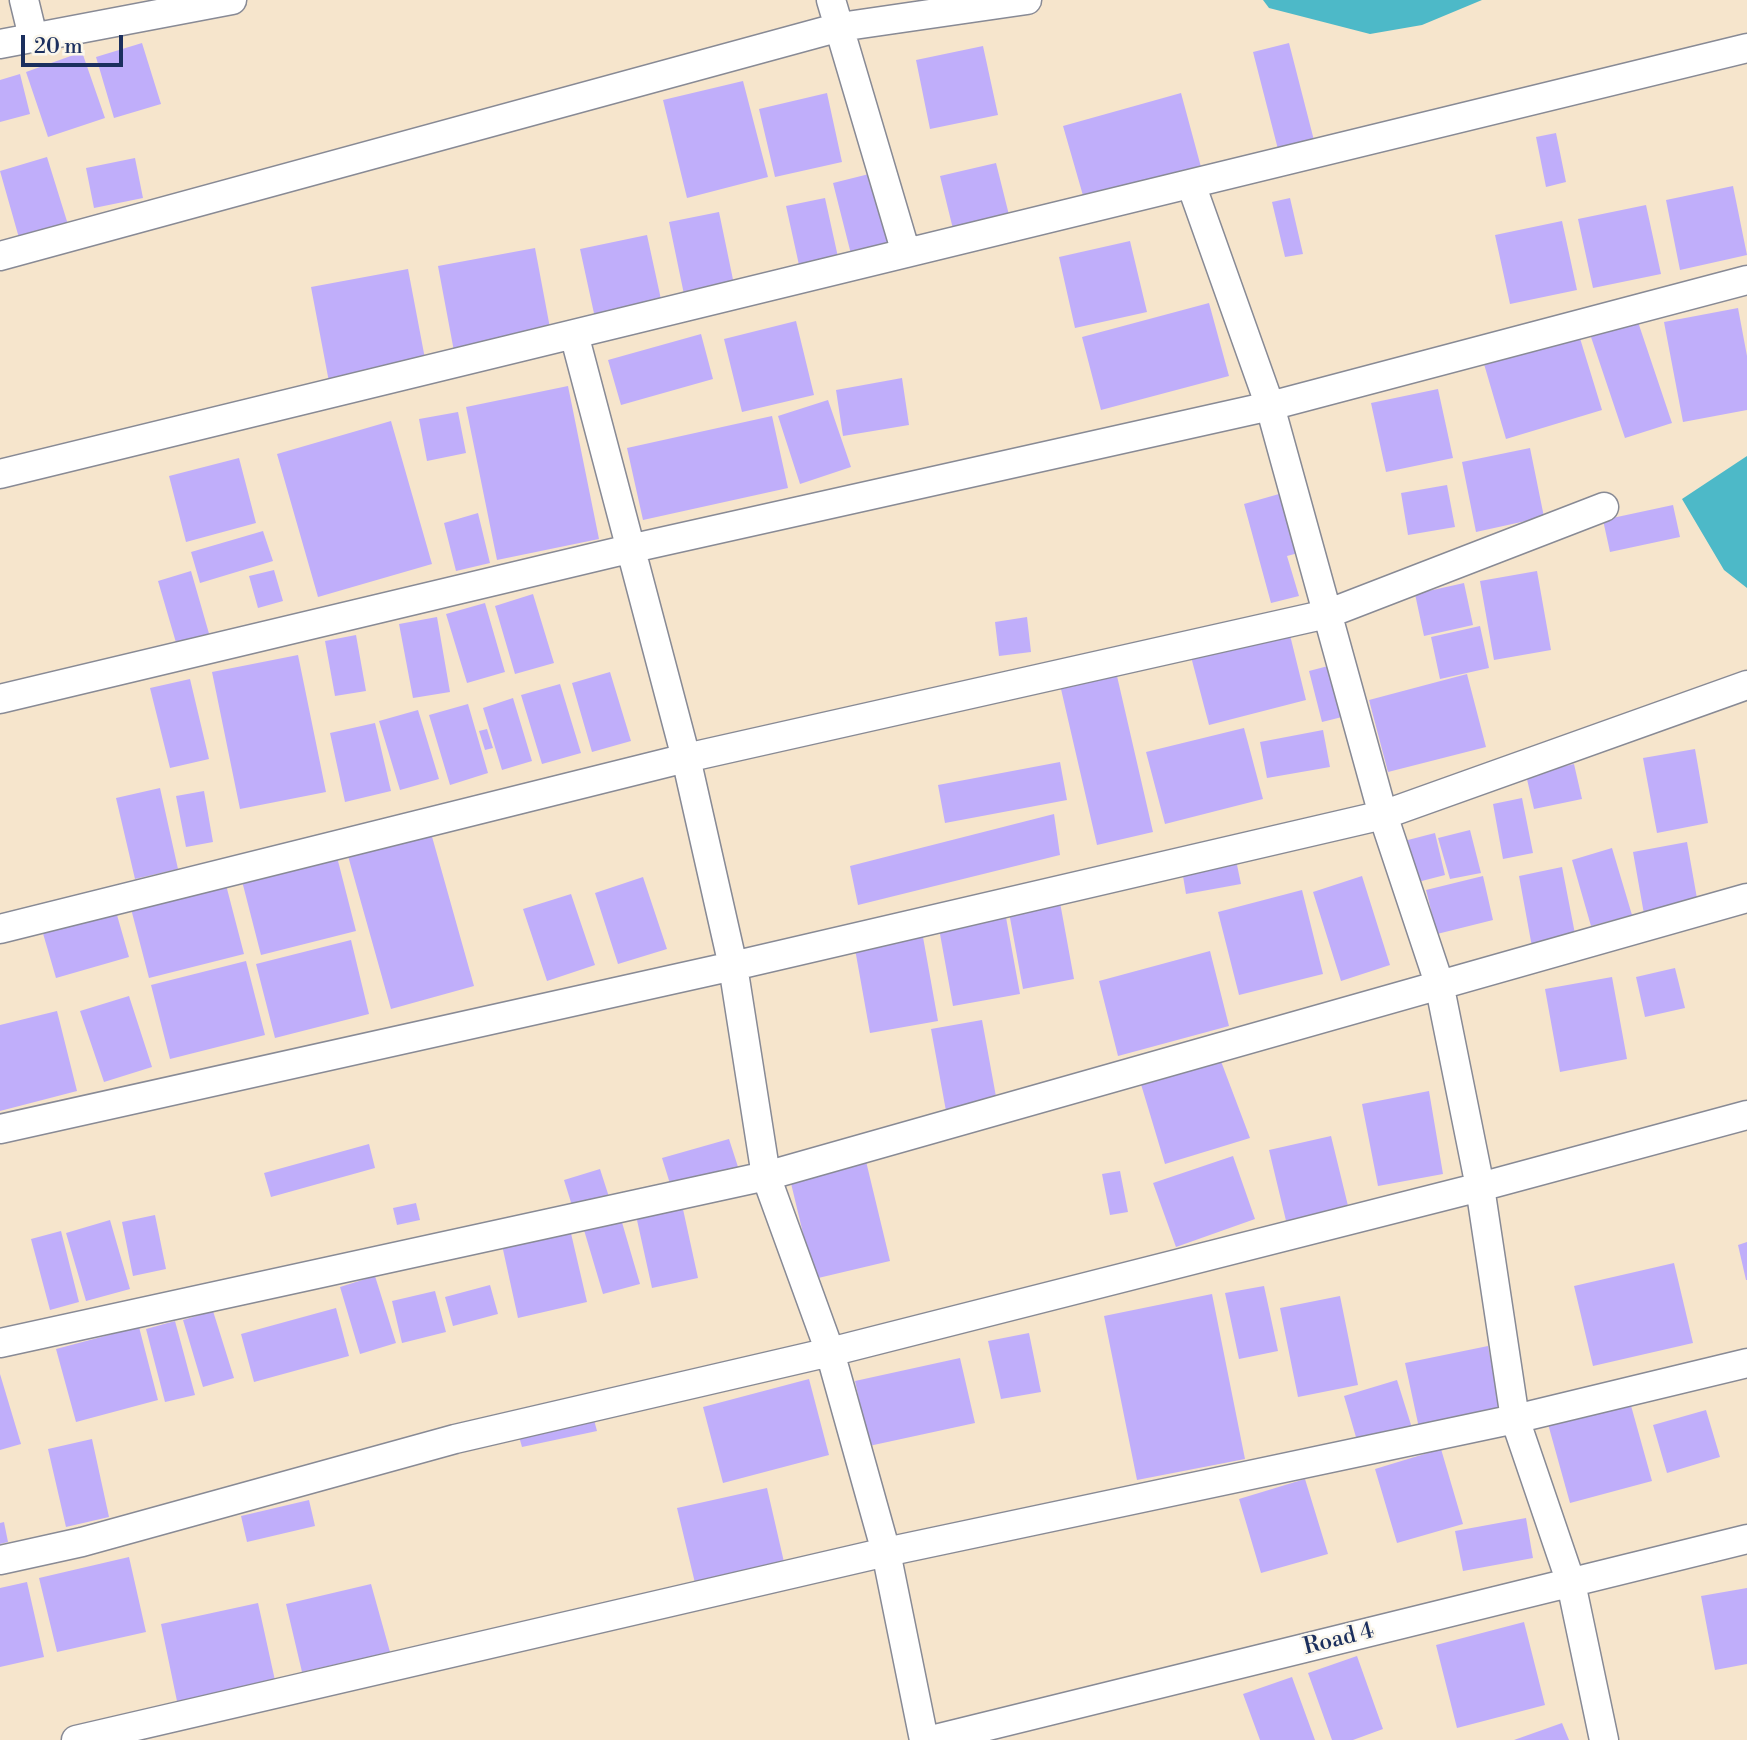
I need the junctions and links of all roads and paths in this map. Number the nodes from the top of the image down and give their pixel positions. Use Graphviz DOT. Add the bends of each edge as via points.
graph roads {
  1 [pos="24,0"];
  2 [pos="232,0"];
  3 [pos="831,0"];
  4 [pos="1027,0"];
  5 [pos="840,27"];
  6 [pos="33,37"];
  7 [pos="0,44"];
  8 [pos="1747,48"];
  9 [pos="1191,184"];
  10 [pos="906,253"];
  11 [pos="0,256"];
  12 [pos="1747,279"];
  13 [pos="575,334"];
  14 [pos="1270,406"];
  15 [pos="0,474"];
  16 [pos="1604,507"];
  17 [pos="629,549"];
  18 [pos="1327,614"];
  19 [pos="1747,685"];
  20 [pos="0,699"];
  21 [pos="686,758"];
  22 [pos="1383,815"];
  23 [pos="1747,898"];
  24 [pos="0,929"];
  25 [pos="733,966"];
  26 [pos="1439,983"];
  27 [pos="1747,1115"];
  28 [pos="0,1129"];
  29 [pos="766,1176"];
  30 [pos="1480,1187"];
  31 [pos="0,1343"];
  32 [pos="831,1352"];
  33 [pos="1747,1363"];
  34 [pos="1515,1419"];
  35 [pos="1747,1539"];
  36 [pos="886,1552"];
  37 [pos="0,1560"];
  38 [pos="1571,1583"];
  39 [pos="76,1740"];
  40 [pos="924,1740"];
  41 [pos="931,1740"];
  42 [pos="1604,1740"];
  1 -- 6 [label="street"];
  2 -- 6 [label="street"];
  3 -- 5 [label="street"];
  4 -- 5 [label="street"];
  5 -- 10 [label="street"];
  5 -- 11 [label="street"];
  6 -- 7 [label="street"];
  8 -- 9 [label="street"];
  9 -- 10 [label="street"];
  9 -- 14 [label="street"];
  10 -- 13 [label="street"];
  12 -- 14 [label="street"];
  13 -- 15 [label="street"];
  13 -- 17 [label="street"];
  14 -- 17 [label="street"];
  14 -- 18 [label="street"];
  16 -- 18 [label="street"];
  17 -- 20 [label="street"];
  17 -- 21 [label="street"];
  18 -- 21 [label="street"];
  18 -- 22 [label="street"];
  19 -- 22 [label="street"];
  21 -- 24 [label="street"];
  21 -- 25 [label="street"];
  22 -- 25 [label="street"];
  22 -- 26 [label="street"];
  23 -- 26 [label="street"];
  25 -- 28 [label="street"];
  25 -- 29 [label="street"];
  26 -- 29 [label="street"];
  26 -- 30 [label="street"];
  27 -- 30 [label="street"];
  29 -- 31 [label="street"];
  29 -- 32 [label="street"];
  30 -- 32 [label="street"];
  30 -- 34 [label="street"];
  32 -- 36 [label="street"];
  32 -- 37 [label="street" via="455,1439 82,1542"];
  33 -- 34 [label="street"];
  34 -- 36 [label="street"];
  34 -- 38 [label="street"];
  35 -- 38 [label="street, Road 4"];
  36 -- 39 [label="street"];
  36 -- 40 [label="street"];
  38 -- 41 [label="street, Road 4"];
  38 -- 42 [label="street"];
}
